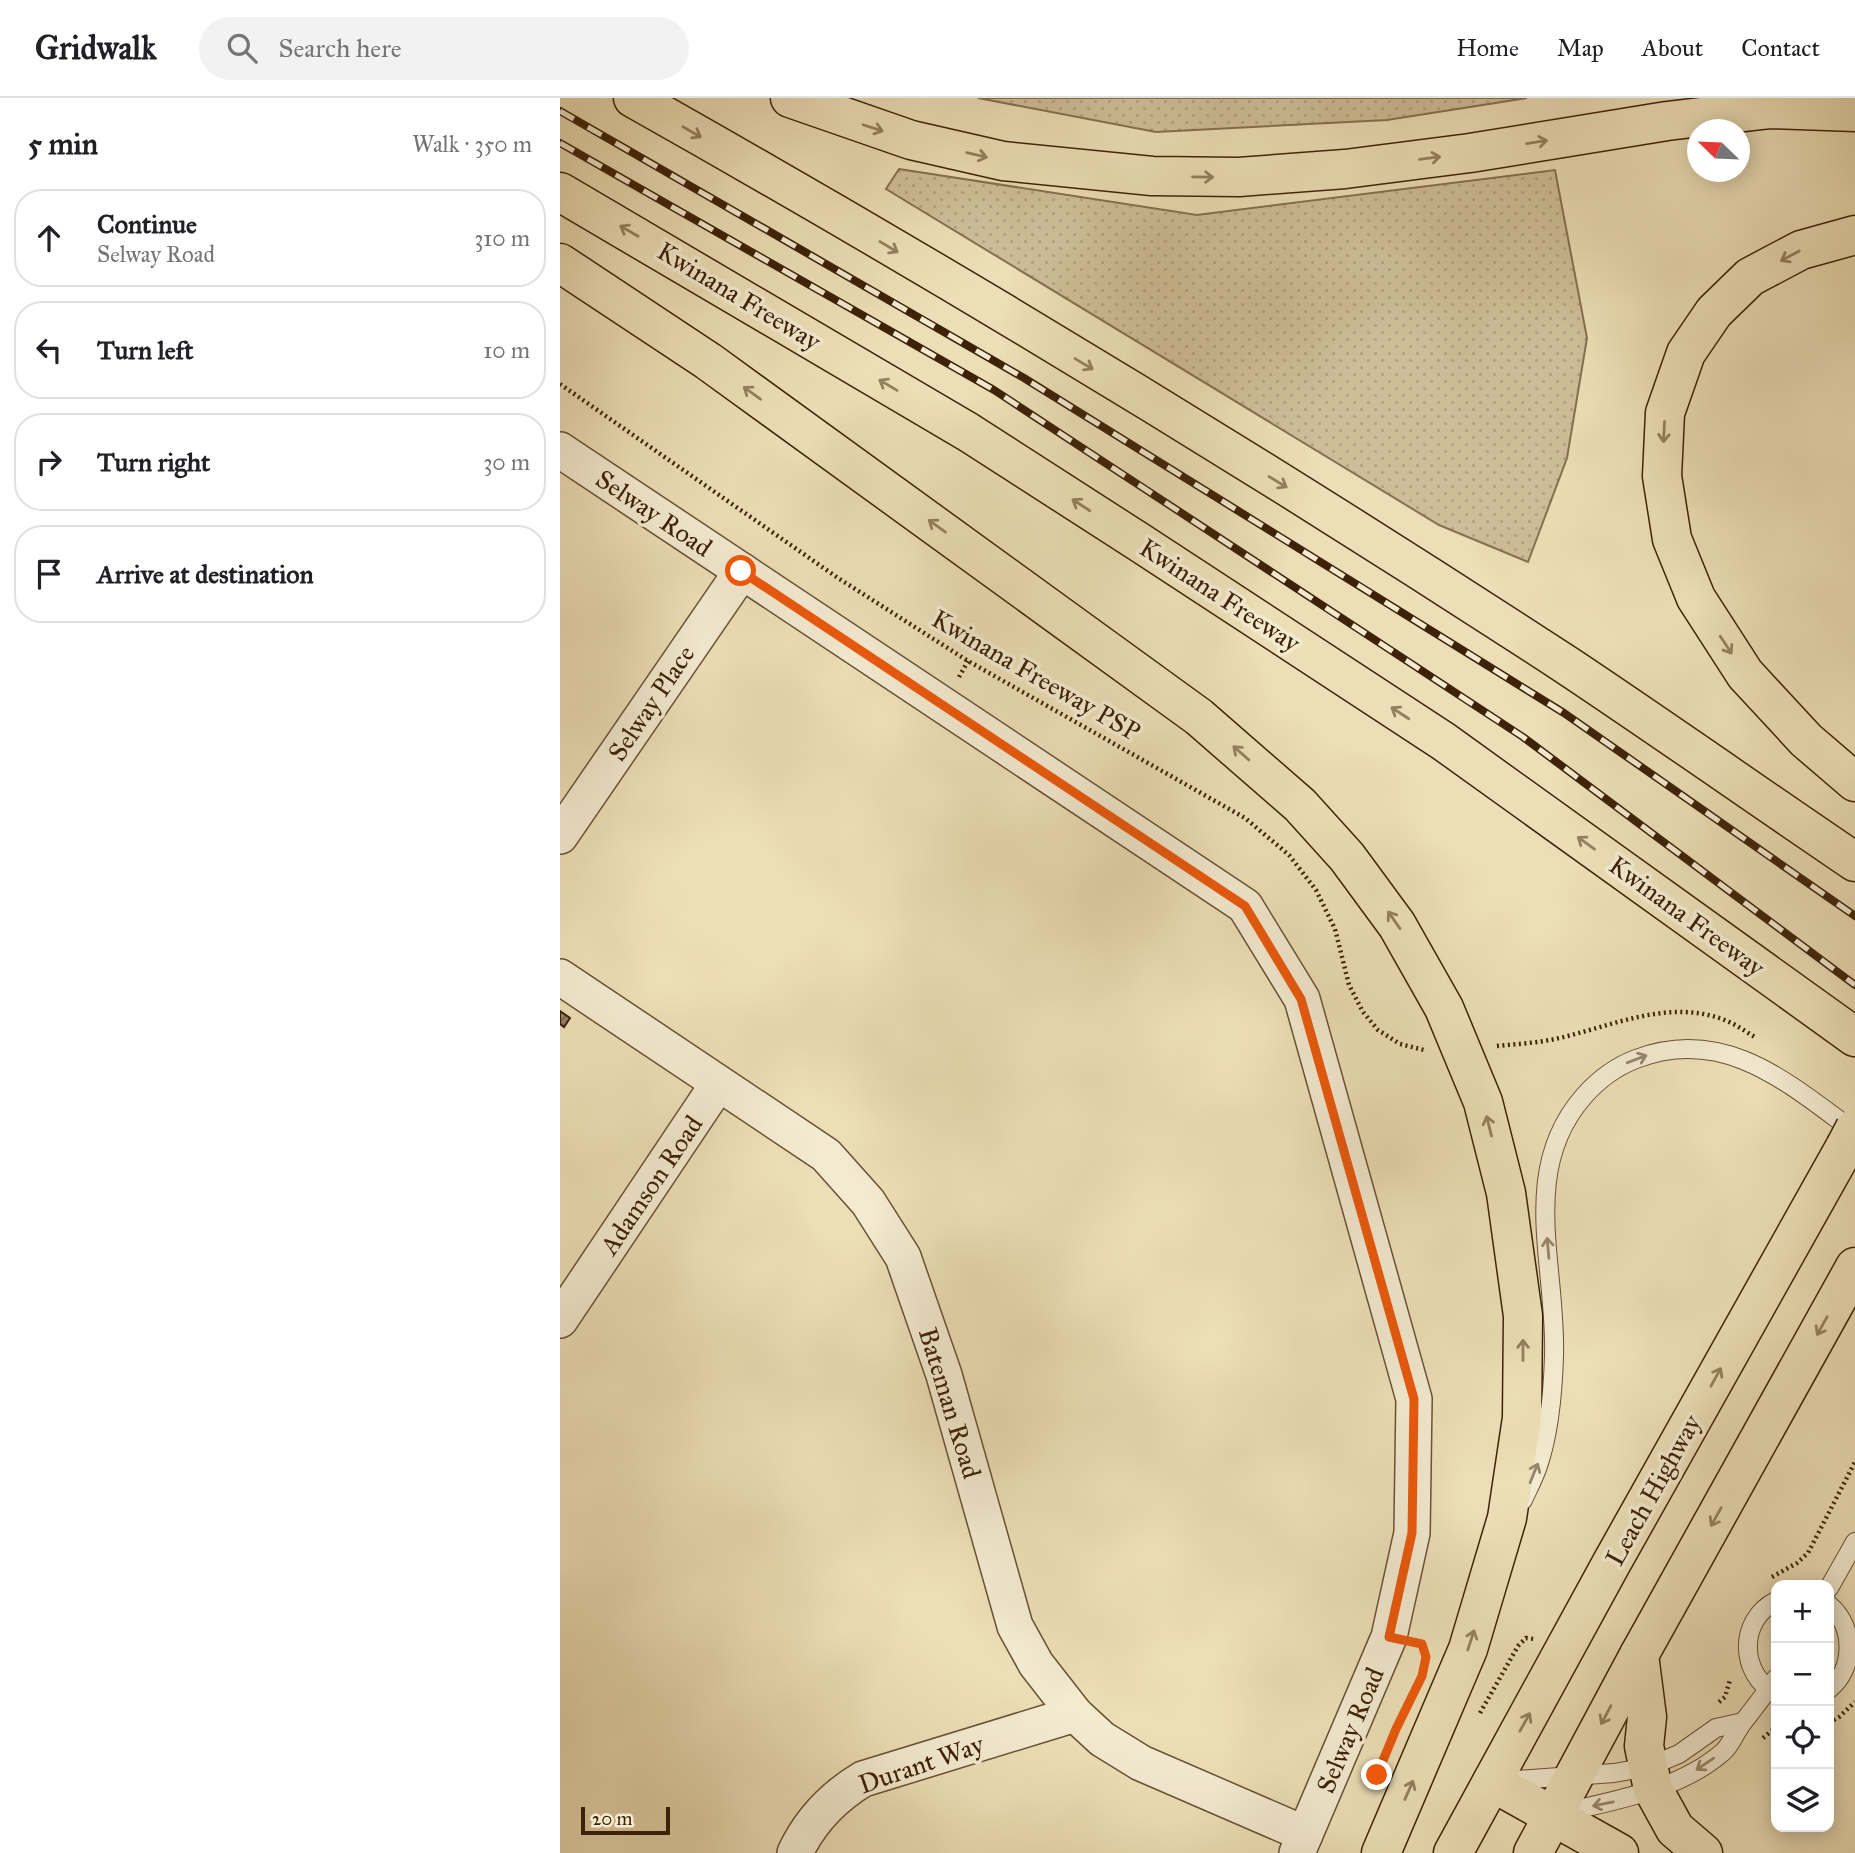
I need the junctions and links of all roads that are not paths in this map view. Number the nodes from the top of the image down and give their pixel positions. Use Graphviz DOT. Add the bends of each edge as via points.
graph roads {
  1 [pos="633,98"];
  2 [pos="790,98"];
  3 [pos="1855,112"];
  4 [pos="560,192"];
  5 [pos="1855,235"];
  6 [pos="560,263"];
  7 [pos="560,450"];
  8 [pos="741,571"];
  9 [pos="1855,782"];
  10 [pos="560,835"];
  11 [pos="1855,862"];
  12 [pos="560,977"];
  13 [pos="1855,1039"];
  14 [pos="718,1084"];
  15 [pos="1852,1136"];
  16 [pos="1855,1267"];
  17 [pos="560,1320"];
  18 [pos="1855,1542"];
  19 [pos="1497,1558"];
  20 [pos="1834,1580"];
  21 [pos="1771,1605"];
  22 [pos="1834,1609"];
  23 [pos="1639,1655"];
  24 [pos="1834,1684"];
  25 [pos="1771,1686"];
  26 [pos="1771,1690"];
  27 [pos="1075,1714"];
  28 [pos="1574,1776"];
  29 [pos="1651,1778"];
  30 [pos="1492,1782"];
  31 [pos="1553,1815"];
  32 [pos="1301,1844"];
  33 [pos="794,1853"];
  34 [pos="1381,1853"];
  35 [pos="1454,1853"];
  36 [pos="1533,1853"];
  37 [pos="1619,1853"];
  38 [pos="1703,1853"];
  1 -- 11 [label="highway, one-way" via="1295,492 1570,668"];
  2 -- 3 [label="highway, one-way" via="911,140 1003,161 1189,177 1345,169 1771,108"];
  13 -- 4 [label="highway, Kwinana Freeway, one-way" via="1443,741 1139,542 968,432"];
  5 -- 9 [label="highway, one-way" via="1801,250 1750,277 1714,312 1686,353 1665,413 1662,476 1672,539 1696,598 1745,674 1806,740"];
  19 -- 6 [label="highway, one-way" via="1522,1418 1523,1316 1506,1193 1478,1090 1444,1008 1397,925 1347,857 1300,805 1199,717 708,361"];
  7 -- 8 [label="street, Selway Road"];
  8 -- 10 [label="street, Selway Place"];
  8 -- 32 [label="street, Selway Road" via="1245,906 1301,999 1414,1399 1412,1533 1389,1637"];
  12 -- 14 [label="street, Bateman Road"];
  14 -- 17 [label="street, Adamson Road"];
  14 -- 27 [label="street, Bateman Road" via="826,1155 868,1202 903,1257 944,1375 1015,1626 1036,1664"];
  19 -- 15 [label="lane, one-way" via="1538,1466 1549,1413 1554,1356 1545,1213 1549,1165 1570,1112 1620,1065 1684,1048 1718,1051 1780,1077"];
  30 -- 15 [label="highway, Leach Highway, one-way"];
  16 -- 23 [label="highway, one-way"];
  18 -- 20 [label="lane"];
  34 -- 19 [label="highway, one-way" via="1468,1649"];
  21 -- 25 [label="lane" via="1759,1614 1747,1645 1756,1678"];
  22 -- 24 [label="lane" via="1846,1624 1850,1641 1850,1658"];
  23 -- 28 [label="highway, one-way"];
  23 -- 29 [label="highway" via="1647,1717 1644,1746"];
  26 -- 29 [label="lane" via="1743,1721 1716,1728"];
  27 -- 32 [label="street, Bateman Road" via="1102,1739 1141,1763"];
  27 -- 33 [label="street, Durant Way" via="863,1779 820,1813"];
  28 -- 29 [label="lane" via="1614,1773"];
  28 -- 30 [label="lane"];
  28 -- 31 [label="highway"];
  29 -- 31 [label="lane, one-way" via="1619,1801"];
  29 -- 38 [label="highway" via="1675,1829"];
  30 -- 31 [label="highway"];
  30 -- 35 [label="highway, Leach Highway"];
  31 -- 36 [label="highway"];
  31 -- 37 [label="highway"];
}
